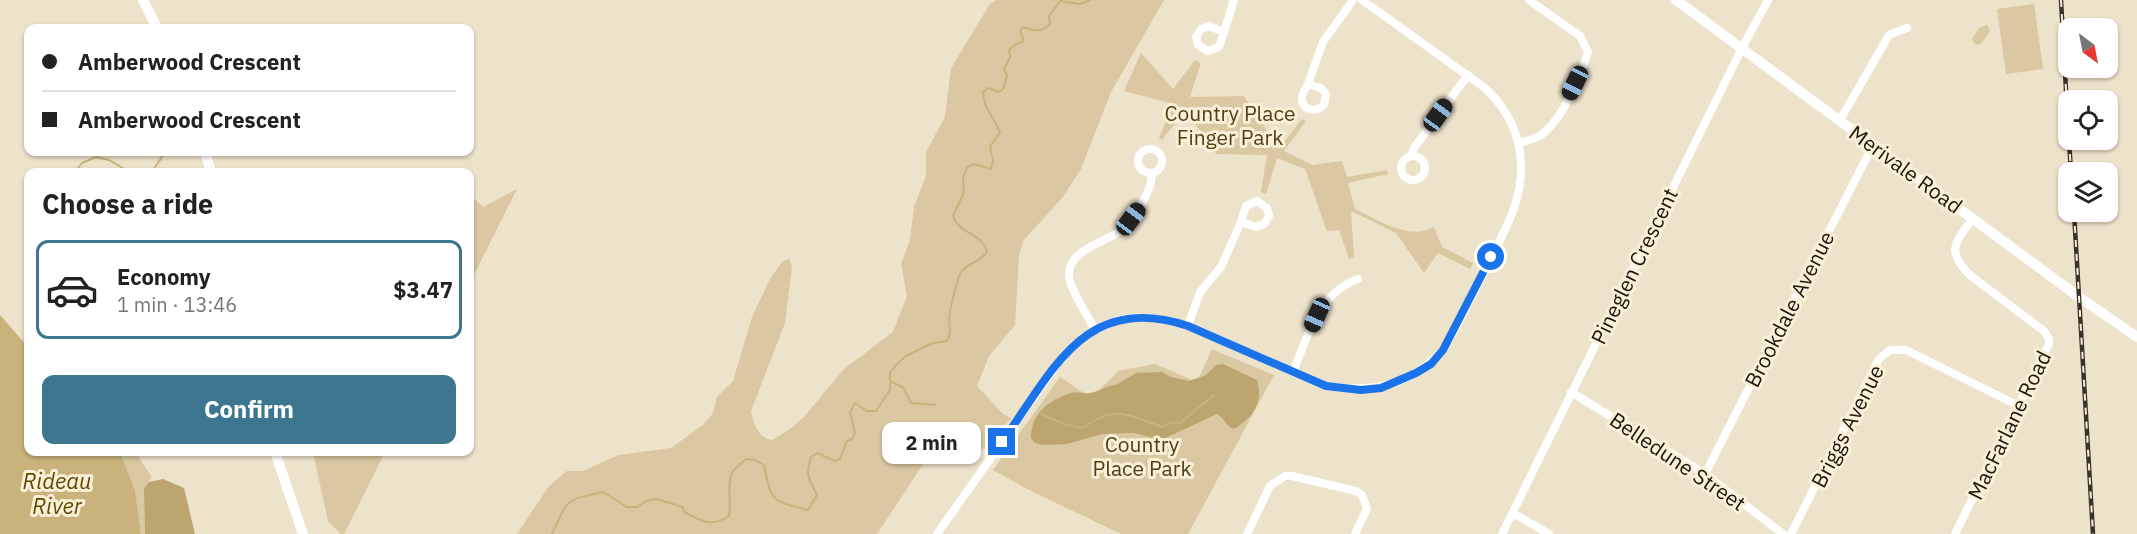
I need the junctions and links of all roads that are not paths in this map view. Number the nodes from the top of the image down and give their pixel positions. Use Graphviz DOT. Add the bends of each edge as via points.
graph roads {
  1 [pos="143,0"];
  2 [pos="1234,0"];
  3 [pos="1353,0"];
  4 [pos="1362,0"];
  5 [pos="1529,0"];
  6 [pos="1676,0"];
  7 [pos="1768,0"];
  8 [pos="155,24"];
  9 [pos="1907,27"];
  10 [pos="1224,32"];
  11 [pos="1742,48"];
  12 [pos="1468,75"];
  13 [pos="1308,84"];
  14 [pos="1840,120"];
  15 [pos="1519,143"];
  16 [pos="1873,146"];
  17 [pos="1411,156"];
  18 [pos="1152,173"];
  19 [pos="1972,218"];
  20 [pos="1241,222"];
  21 [pos="1358,279"];
  22 [pos="1188,326"];
  23 [pos="1095,330"];
  24 [pos="2137,337"];
  25 [pos="1293,372"];
  26 [pos="1571,392"];
  27 [pos="2019,406"];
  28 [pos="276,456"];
  29 [pos="1706,474"];
  30 [pos="1514,513"];
  31 [pos="303,534"];
  32 [pos="937,534"];
  33 [pos="1246,534"];
  34 [pos="1355,534"];
  35 [pos="1502,534"];
  36 [pos="1550,534"];
  37 [pos="1783,534"];
  38 [pos="1791,534"];
  39 [pos="1955,534"];
  1 -- 8 [label="main road"];
  2 -- 10 [label="street"];
  3 -- 13 [label="street" via="1323,42"];
  4 -- 12 [label="street"];
  5 -- 15 [label="street" via="1580,36 1588,52 1557,120 1540,136"];
  6 -- 11 [label="main road, Merivale Road"];
  7 -- 11 [label="street, Pineglen Crescent"];
  9 -- 14 [label="street" via="1889,35"];
  11 -- 14 [label="main road, Merivale Road"];
  11 -- 26 [label="street, Pineglen Crescent"];
  12 -- 15 [label="street" via="1498,100"];
  12 -- 17 [label="street"];
  14 -- 16 [label="main road, Merivale Road"];
  15 -- 25 [label="street" via="1522,170 1515,206 1451,338 1431,364 1381,388 1361,390 1326,386"];
  16 -- 19 [label="main road, Merivale Road"];
  16 -- 29 [label="street, Brookdale Avenue"];
  18 -- 23 [label="street" via="1143,200 1131,219 1118,232 1080,253 1070,268 1071,284"];
  19 -- 24 [label="main road, Merivale Road"];
  19 -- 27 [label="street, MacFarlane Road" via="1955,246 1955,257 1971,276 2044,331 2049,339 2048,349"];
  20 -- 22 [label="street" via="1221,267 1200,292"];
  21 -- 25 [label="street" via="1339,288 1317,315"];
  22 -- 23 [label="street" via="1132,317"];
  22 -- 25 [label="street"];
  23 -- 32 [label="street" via="1063,356"];
  26 -- 29 [label="street, Belledune Street"];
  26 -- 30 [label="street, Pineglen Crescent"];
  27 -- 38 [label="street, Briggs Avenue" via="1906,350 1890,350 1879,359"];
  27 -- 39 [label="street, MacFarlane Road"];
  28 -- 31 [label="main road"];
  29 -- 37 [label="street, Belledune Street"];
  30 -- 35 [label="street, Pineglen Crescent"];
  30 -- 36 [label="street"];
  33 -- 34 [label="street" via="1270,486 1285,476 1362,495 1367,509"];
}
